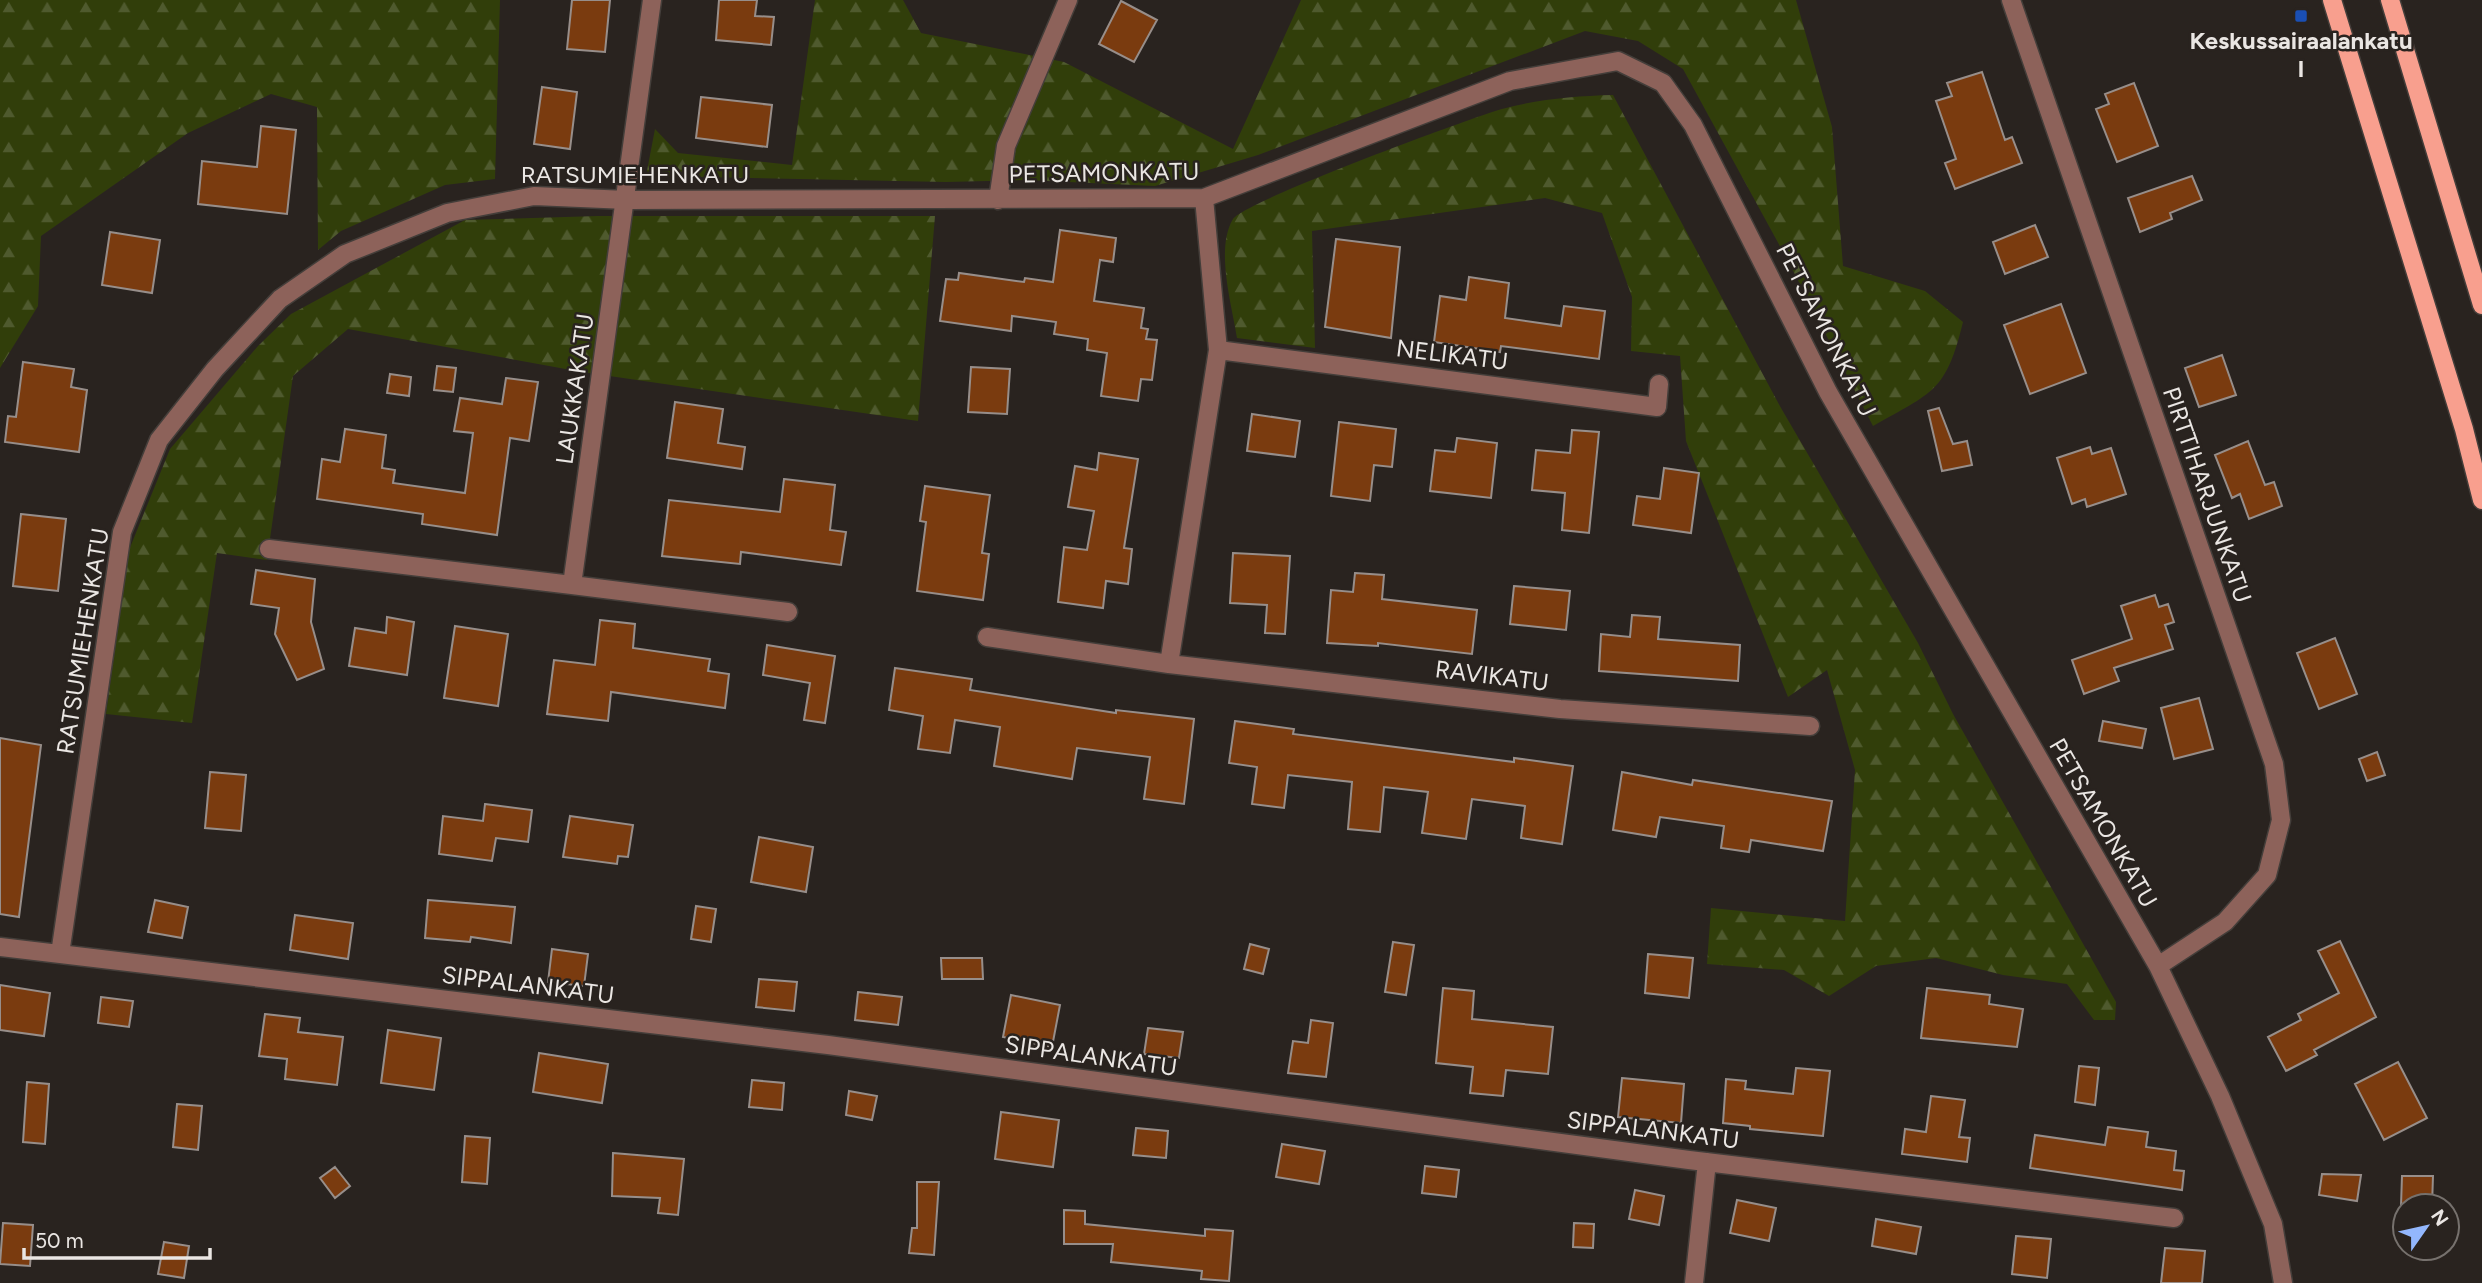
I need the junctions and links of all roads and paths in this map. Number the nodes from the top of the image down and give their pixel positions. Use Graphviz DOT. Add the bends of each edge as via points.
graph roads {
  1 [pos="652,0"];
  2 [pos="1068,0"];
  3 [pos="2011,0"];
  4 [pos="2332,0"];
  5 [pos="2390,0"];
  6 [pos="926,198"];
  7 [pos="1204,198"];
  8 [pos="627,200"];
  9 [pos="998,200"];
  10 [pos="2482,305"];
  11 [pos="1218,350"];
  12 [pos="1659,384"];
  13 [pos="2482,500"];
  14 [pos="269,549"];
  15 [pos="572,585"];
  16 [pos="788,611"];
  17 [pos="987,637"];
  18 [pos="1169,664"];
  19 [pos="1810,726"];
  20 [pos="0,947"];
  21 [pos="60,954"];
  22 [pos="2158,966"];
  23 [pos="1707,1162"];
  24 [pos="2175,1218"];
  25 [pos="1694,1283"];
  26 [pos="2283,1283"];
  1 -- 8 [label="street, LAUKKAKATU"];
  2 -- 9 [label="street" via="1006,146"];
  3 -- 22 [label="street, PIRTTIHARJUNKATU" via="2274,764 2281,820 2267,875 2225,922"];
  4 -- 13 [label="main road"];
  5 -- 10 [label="main road"];
  6 -- 8 [label="street, RATSUMIEHENKATU"];
  6 -- 9 [label="street, PETSAMONKATU"];
  7 -- 9 [label="street, PETSAMONKATU"];
  7 -- 11 [label="street"];
  7 -- 22 [label="street, PETSAMONKATU" via="1510,81 1618,61 1663,83 1693,125 1828,392"];
  8 -- 15 [label="street, LAUKKAKATU"];
  8 -- 21 [label="street, RATSUMIEHENKATU" via="534,196 447,213 345,254 280,299 215,369 159,440 122,532"];
  11 -- 12 [label="street, NELIKATU" via="1657,407"];
  11 -- 18 [label="street"];
  14 -- 15 [label="street"];
  15 -- 16 [label="street"];
  17 -- 18 [label="street, RAVIKATU"];
  18 -- 19 [label="street, RAVIKATU" via="1560,709"];
  20 -- 21 [label="street, SIPPALANKATU"];
  21 -- 23 [label="street, SIPPALANKATU" via="828,1045"];
  22 -- 26 [label="street, PETSAMONKATU" via="2220,1096 2273,1224"];
  23 -- 24 [label="street, SIPPALANKATU"];
  23 -- 25 [label="street"];
}
